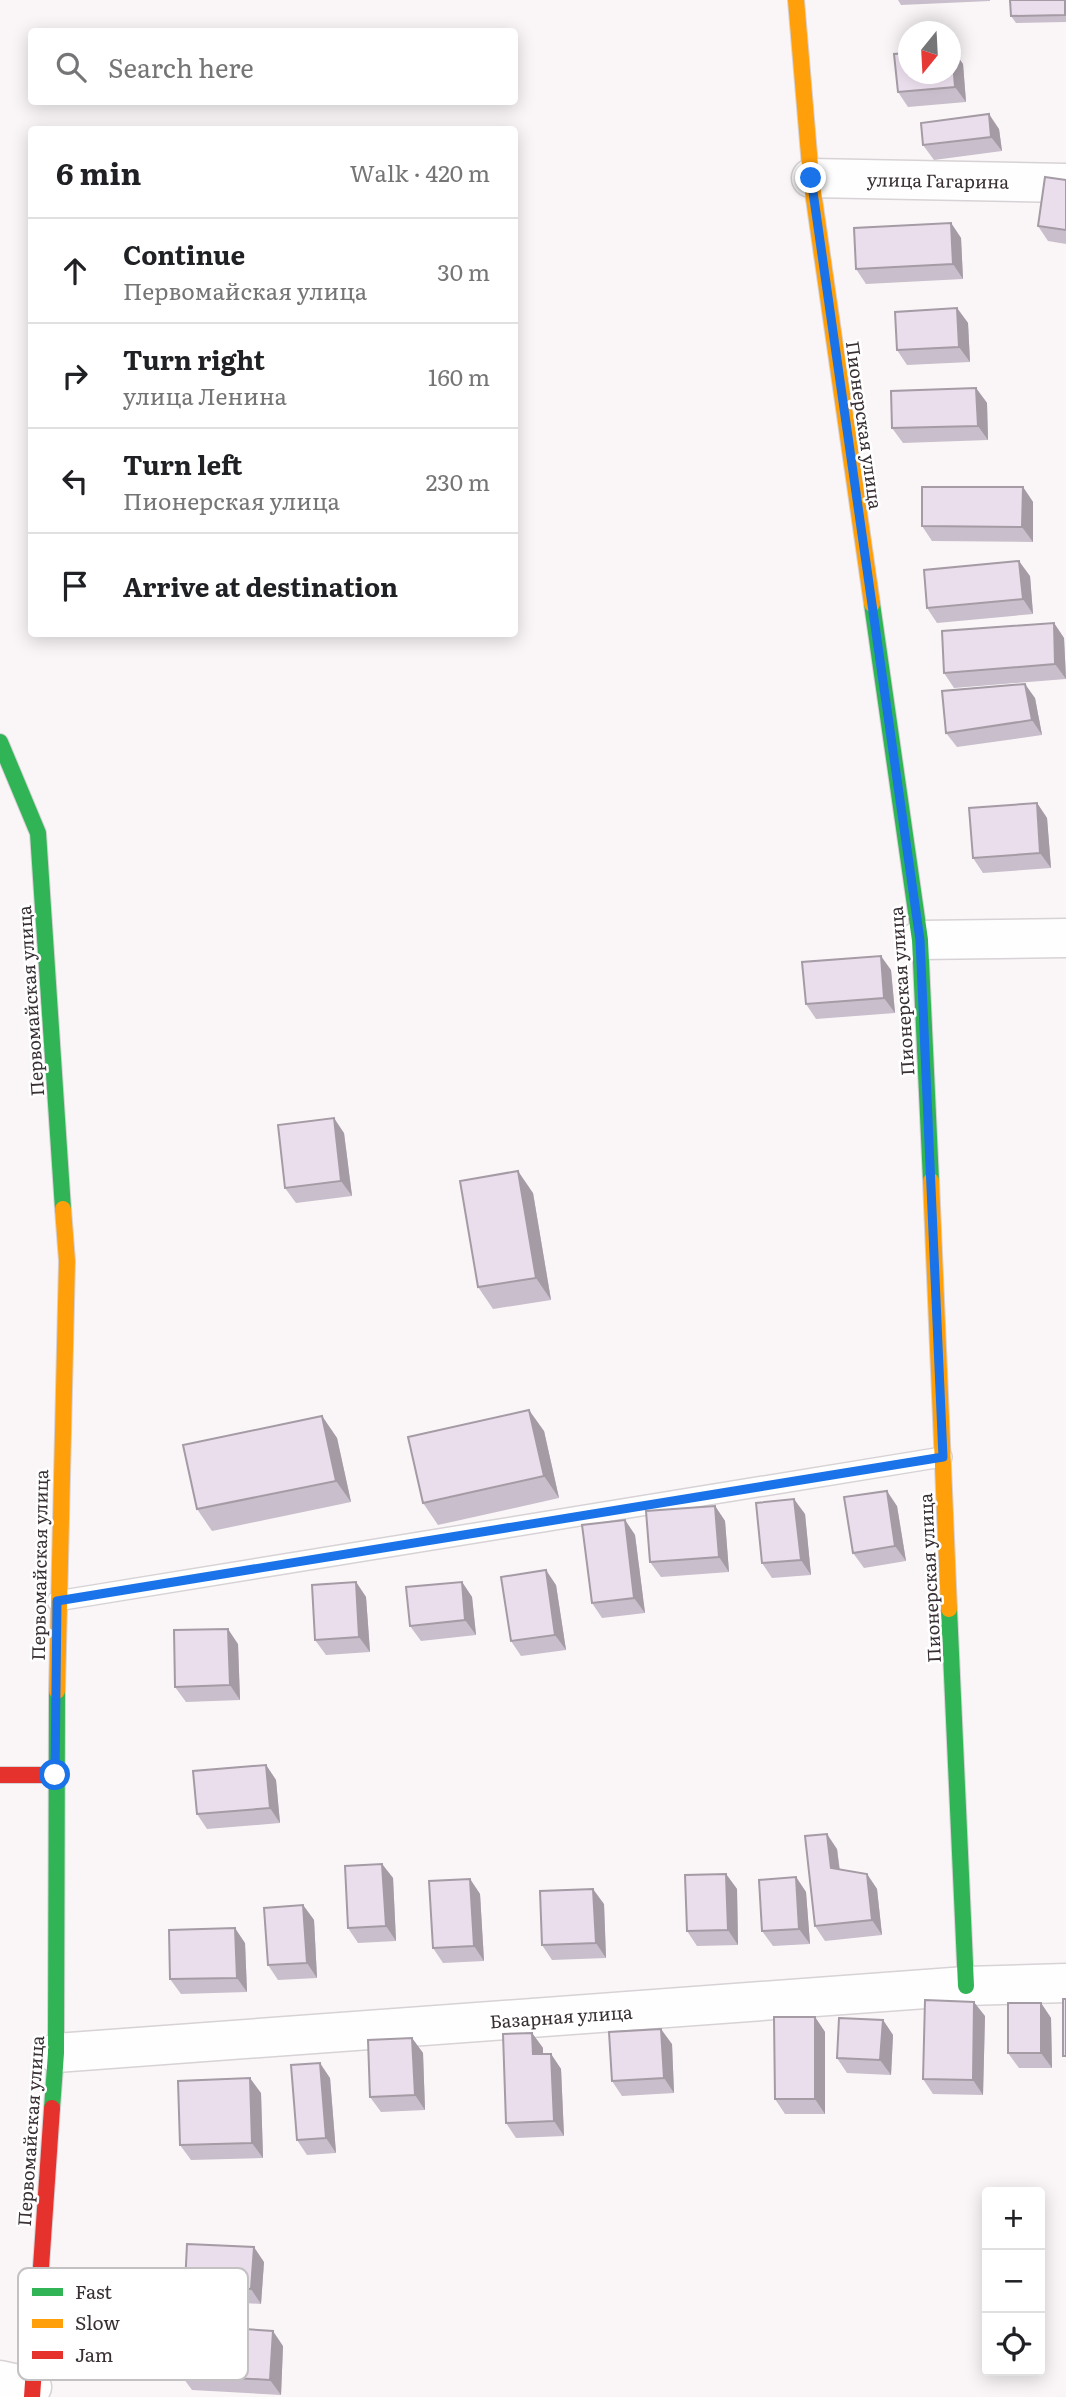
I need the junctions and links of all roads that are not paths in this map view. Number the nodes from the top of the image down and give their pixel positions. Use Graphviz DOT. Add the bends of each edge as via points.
graph roads {
  1 [pos="796,0"];
  2 [pos="811,178"];
  3 [pos="1066,183"];
  4 [pos="0,742"];
  5 [pos="1066,938"];
  6 [pos="920,940"];
  7 [pos="943,1457"];
  8 [pos="57,1601"];
  9 [pos="0,1775"];
  10 [pos="55,1775"];
  11 [pos="1066,1983"];
  12 [pos="966,1986"];
  13 [pos="56,2053"];
  14 [pos="34,2268"];
  1 -- 2 [label="street, Пионерская улица"];
  2 -- 3 [label="street, улица Гагарина"];
  2 -- 6 [label="street, Пионерская улица"];
  4 -- 8 [label="street, Первомайская улица" via="37,833 67,1261"];
  5 -- 6 [label="street"];
  6 -- 7 [label="street, Пионерская улица"];
  7 -- 8 [label="lane"];
  7 -- 12 [label="street, Пионерская улица"];
  8 -- 10 [label="street, Первомайская улица"];
  9 -- 10 [label="street"];
  10 -- 13 [label="street, Первомайская улица"];
  11 -- 12 [label="street, Базарная улица"];
  12 -- 13 [label="street, Базарная улица"];
  13 -- 14 [label="street, Первомайская улица"];
}
